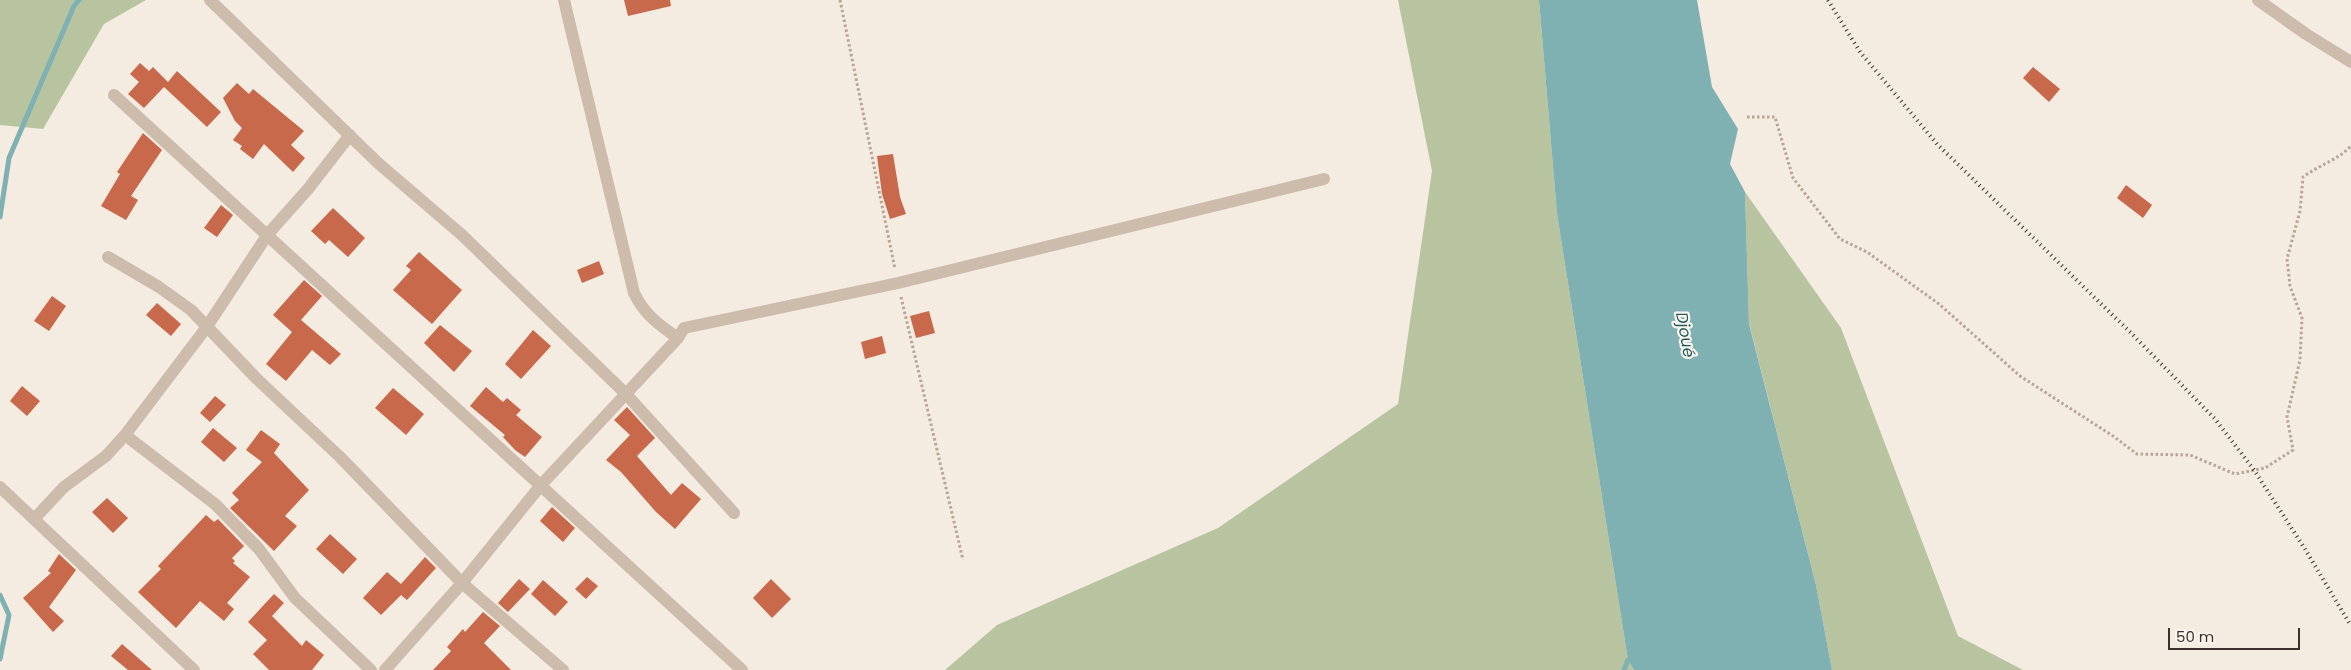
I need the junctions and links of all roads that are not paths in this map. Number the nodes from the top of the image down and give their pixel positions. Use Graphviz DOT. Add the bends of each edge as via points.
graph roads {
  1 [pos="210,0"];
  2 [pos="564,0"];
  3 [pos="2258,0"];
  4 [pos="2351,62"];
  5 [pos="114,95"];
  6 [pos="350,135"];
  7 [pos="1324,179"];
  8 [pos="268,234"];
  9 [pos="108,257"];
  10 [pos="206,328"];
  11 [pos="678,338"];
  12 [pos="625,393"];
  13 [pos="125,435"];
  14 [pos="541,485"];
  15 [pos="0,487"];
  16 [pos="734,513"];
  17 [pos="34,520"];
  18 [pos="462,583"];
  19 [pos="194,670"];
  20 [pos="371,670"];
  21 [pos="385,670"];
  22 [pos="563,670"];
  23 [pos="742,670"];
  1 -- 6 [label="street"];
  2 -- 11 [label="street" via="634,293 654,321"];
  3 -- 4 [label="street"];
  5 -- 8 [label="street"];
  6 -- 8 [label="street"];
  6 -- 12 [label="street" via="462,235"];
  7 -- 11 [label="street" via="898,283 684,328"];
  8 -- 10 [label="street"];
  8 -- 14 [label="street"];
  9 -- 10 [label="street" via="191,310"];
  10 -- 13 [label="street"];
  10 -- 18 [label="street" via="340,457"];
  11 -- 12 [label="street"];
  12 -- 14 [label="street"];
  12 -- 16 [label="street"];
  13 -- 17 [label="street" via="106,456 64,487"];
  13 -- 20 [label="street" via="214,504 260,549 295,598"];
  14 -- 18 [label="street"];
  14 -- 23 [label="street"];
  15 -- 17 [label="street"];
  17 -- 19 [label="street"];
  18 -- 21 [label="street"];
  18 -- 22 [label="street"];
}
